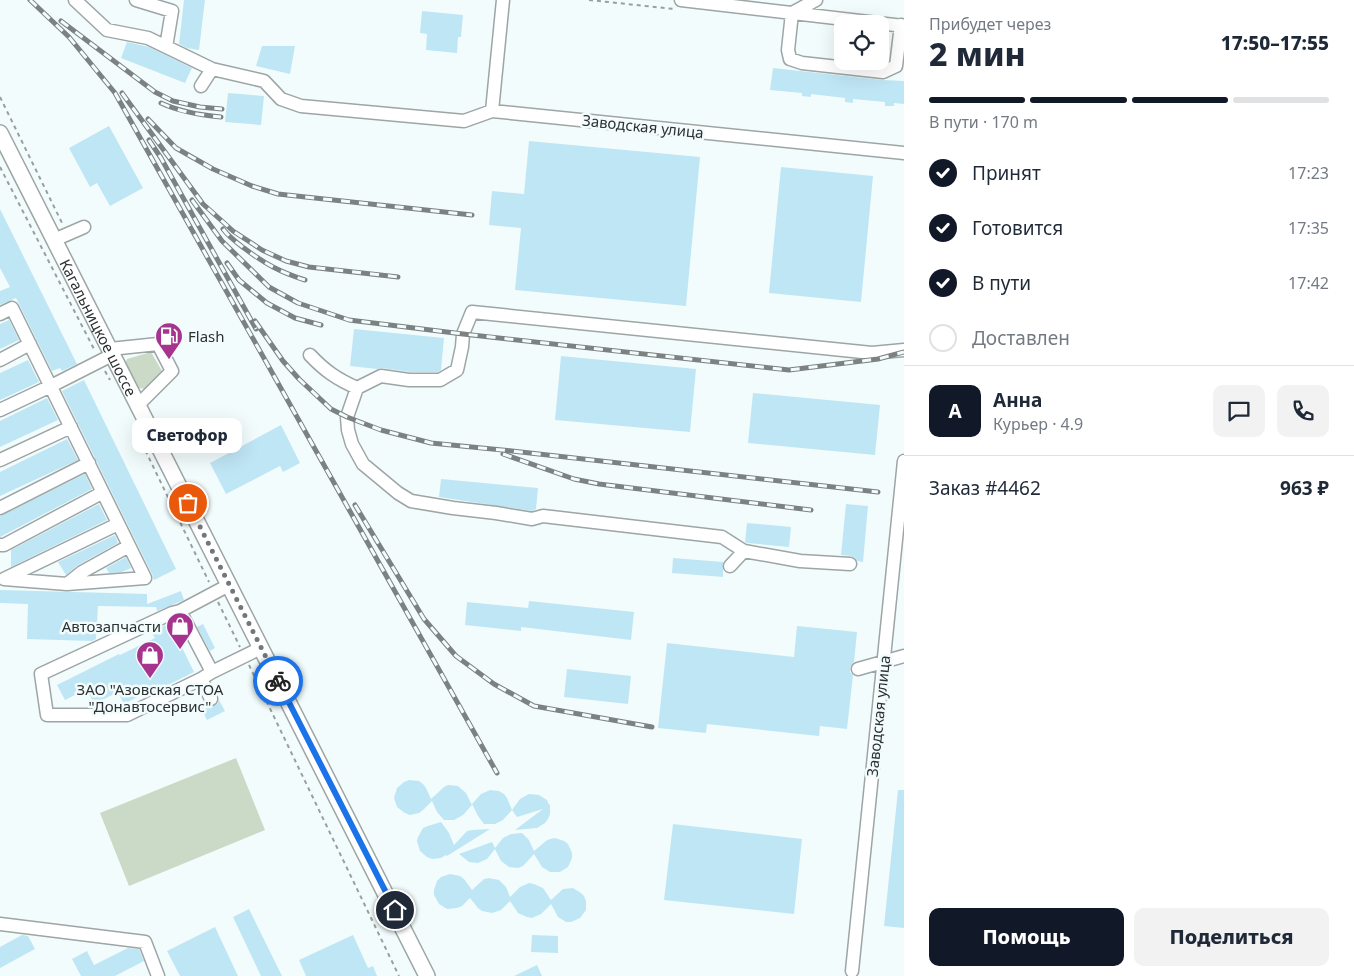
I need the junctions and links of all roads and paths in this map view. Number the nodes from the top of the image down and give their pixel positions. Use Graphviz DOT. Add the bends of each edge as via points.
graph roads {
  1 [pos="75,0"];
  2 [pos="136,0"];
  3 [pos="503,0"];
  4 [pos="681,0"];
  5 [pos="816,0"];
  6 [pos="699,1"];
  7 [pos="792,13"];
  8 [pos="902,25"];
  9 [pos="166,47"];
  10 [pos="212,69"];
  11 [pos="201,86"];
  12 [pos="0,97"];
  13 [pos="492,110"];
  14 [pos="0,133"];
  15 [pos="904,153"];
  16 [pos="0,166"];
  17 [pos="84,226"];
  18 [pos="61,237"];
  19 [pos="0,314"];
  20 [pos="30,344"];
  21 [pos="904,350"];
  22 [pos="107,355"];
  23 [pos="310,355"];
  24 [pos="0,360"];
  25 [pos="51,386"];
  26 [pos="114,387"];
  27 [pos="357,388"];
  28 [pos="138,405"];
  29 [pos="0,410"];
  30 [pos="132,422"];
  31 [pos="71,427"];
  32 [pos="0,460"];
  33 [pos="904,461"];
  34 [pos="89,464"];
  35 [pos="103,493"];
  36 [pos="0,508"];
  37 [pos="118,524"];
  38 [pos="900,536"];
  39 [pos="0,545"];
  40 [pos="129,546"];
  41 [pos="744,551"];
  42 [pos="850,564"];
  43 [pos="730,566"];
  44 [pos="67,584"];
  45 [pos="229,585"];
  46 [pos="214,593"];
  47 [pos="180,611"];
  48 [pos="261,648"];
  49 [pos="244,656"];
  50 [pos="904,656"];
  51 [pos="883,662"];
  52 [pos="858,669"];
  53 [pos="207,676"];
  54 [pos="211,699"];
  55 [pos="0,924"];
  56 [pos="852,971"];
  57 [pos="158,976"];
  58 [pos="399,976"];
  59 [pos="427,976"];
  1 -- 9 [label="street" via="107,30 148,38"];
  2 -- 9 [label="street" via="172,11"];
  3 -- 13 [label="street"];
  4 -- 6 [label="street"];
  5 -- 7 [label="street"];
  6 -- 7 [label="street"];
  7 -- 8 [label="street"];
  7 -- 8 [label="street" via="790,59 883,72 896,66"];
  9 -- 10 [label="street"];
  10 -- 11 [label="street"];
  10 -- 13 [label="street" via="264,80 281,99 301,106 464,121"];
  12 -- 18 [label="path"];
  13 -- 15 [label="street, Заводская улица"];
  14 -- 18 [label="main road, Кагальницкое шоссе"];
  16 -- 22 [label="path"];
  17 -- 18 [label="street"];
  18 -- 22 [label="main road, Кагальницкое шоссе"];
  19 -- 20 [label="street" via="12,308"];
  20 -- 24 [label="street"];
  20 -- 25 [label="street"];
  21 -- 27 [label="street" via="872,353 472,312 463,334 457,370 440,380 381,376"];
  22 -- 25 [label="street"];
  22 -- 26 [label="path"];
  22 -- 28 [label="main road, Кагальницкое шоссе"];
  22 -- 28 [label="street" via="158,344 172,372"];
  23 -- 27 [label="street" via="325,370"];
  25 -- 29 [label="street"];
  25 -- 31 [label="street"];
  27 -- 41 [label="street" via="347,417 352,444 363,464 411,501 532,519 543,516 722,537"];
  28 -- 45 [label="main road, Кагальницкое шоссе"];
  30 -- 46 [label="path"];
  31 -- 32 [label="street"];
  31 -- 34 [label="street"];
  33 -- 38 [label="street, Заводская улица"];
  34 -- 35 [label="street"];
  34 -- 36 [label="street"];
  35 -- 37 [label="street"];
  35 -- 39 [label="street"];
  37 -- 40 [label="street"];
  37 -- 44 [label="street" via="4,579"];
  38 -- 51 [label="street, Заводская улица"];
  40 -- 44 [label="street"];
  40 -- 44 [label="street" via="145,578"];
  41 -- 42 [label="street" via="800,561"];
  41 -- 43 [label="street"];
  45 -- 46 [label="street"];
  45 -- 48 [label="main road, Кагальницкое шоссе"];
  46 -- 47 [label="street"];
  46 -- 49 [label="path"];
  47 -- 53 [label="street"];
  47 -- 53 [label="street" via="41,674 47,715 128,715"];
  48 -- 49 [label="street"];
  48 -- 59 [label="main road, Кагальницкое шоссе"];
  49 -- 53 [label="street"];
  49 -- 58 [label="path"];
  50 -- 51 [label="street"];
  51 -- 52 [label="street"];
  51 -- 56 [label="street, Заводская улица"];
  53 -- 54 [label="street"];
  55 -- 57 [label="street" via="145,942"];
}
